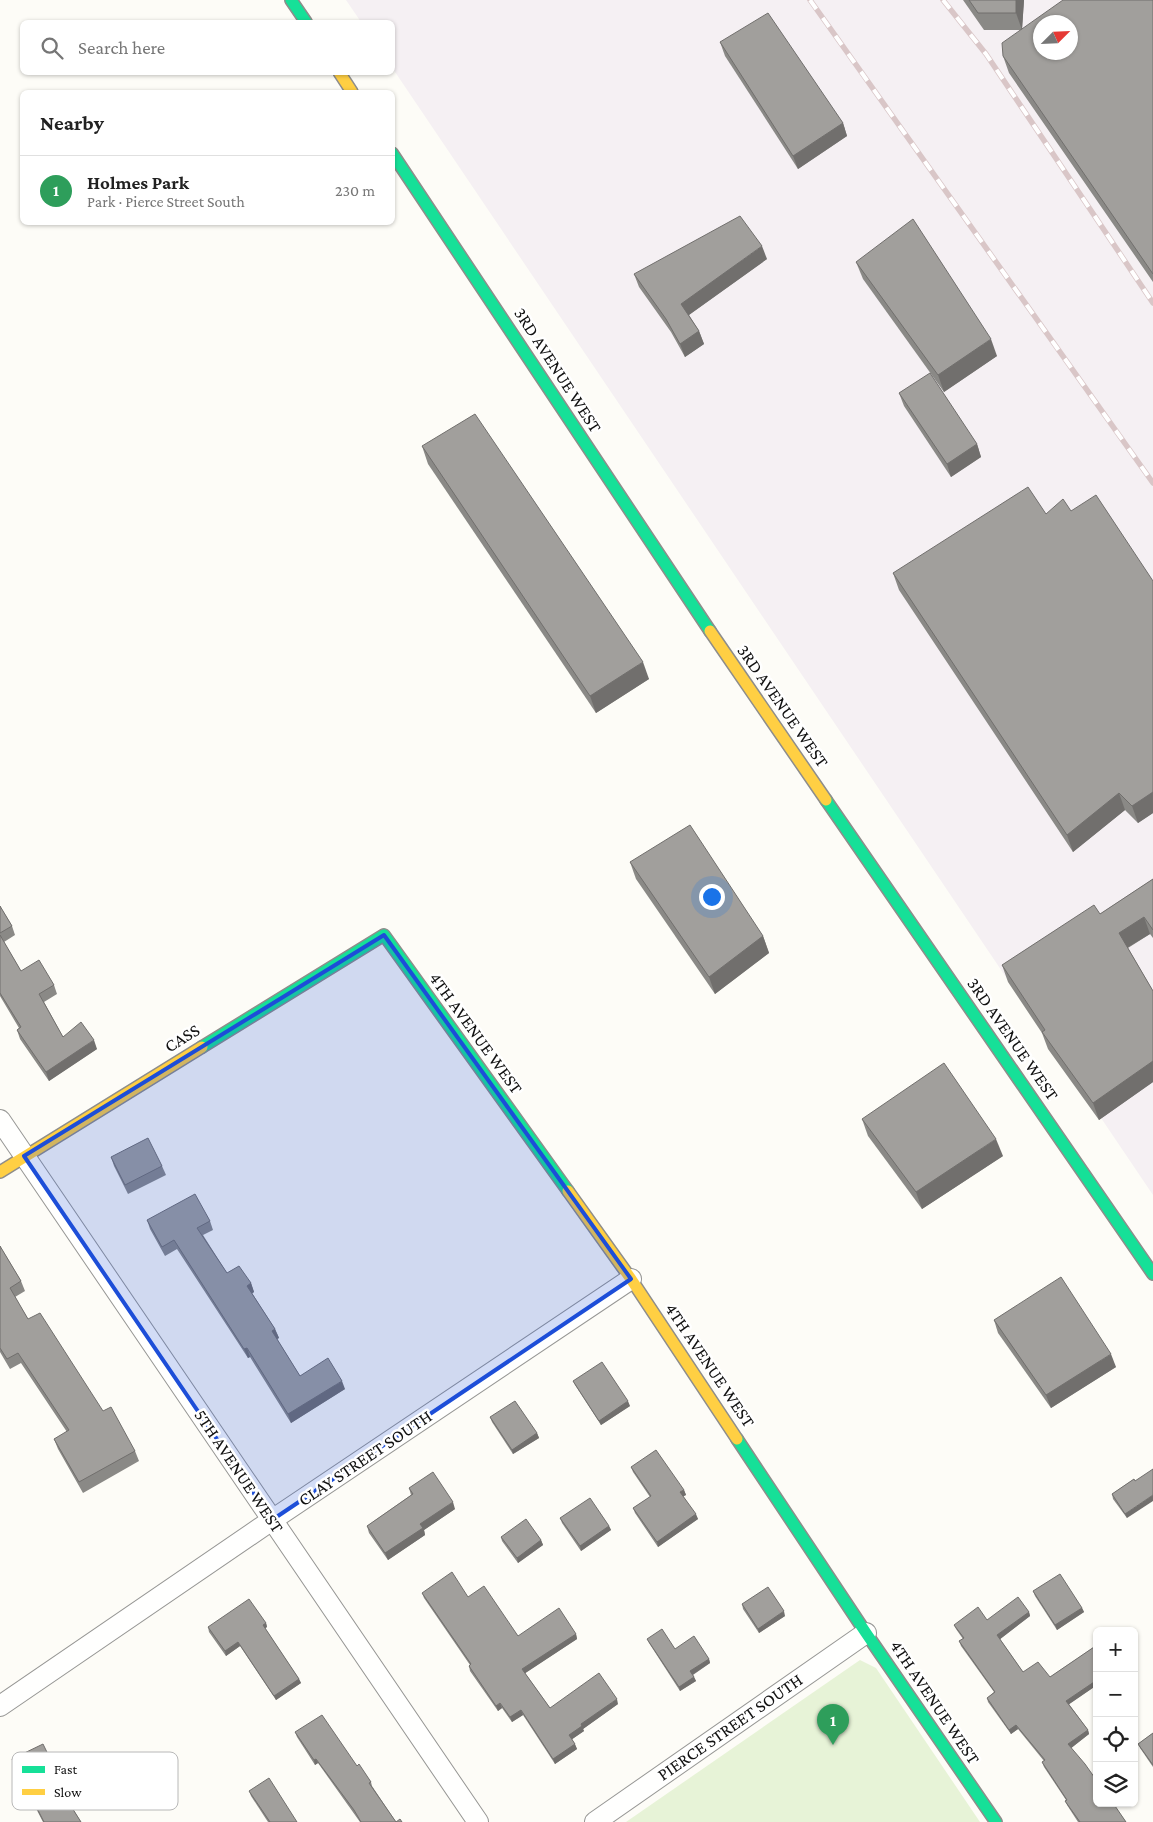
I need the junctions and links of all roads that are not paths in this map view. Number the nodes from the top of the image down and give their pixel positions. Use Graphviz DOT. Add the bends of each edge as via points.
graph roads {
  1 [pos="291,0"];
  2 [pos="305,20"];
  3 [pos="341,75"];
  4 [pos="351,90"];
  5 [pos="395,158"];
  6 [pos="384,934"];
  7 [pos="0,1120"];
  8 [pos="24,1156"];
  9 [pos="0,1172"];
  10 [pos="1153,1274"];
  11 [pos="631,1279"];
  12 [pos="272,1520"];
  13 [pos="866,1632"];
  14 [pos="0,1706"];
  15 [pos="478,1822"];
  16 [pos="595,1822"];
  17 [pos="996,1822"];
  1 -- 2 [label="street"];
  3 -- 4 [label="street"];
  5 -- 10 [label="street, 3RD AVENUE WEST" via="703,621"];
  6 -- 8 [label="street, CASS"];
  6 -- 11 [label="street, 4TH AVENUE WEST"];
  7 -- 8 [label="street, 5TH AVENUE WEST"];
  8 -- 9 [label="street, CASS"];
  8 -- 12 [label="street, 5TH AVENUE WEST"];
  11 -- 12 [label="street, CLAY STREET SOUTH"];
  11 -- 13 [label="street, 4TH AVENUE WEST"];
  12 -- 14 [label="street, CLAY STREET SOUTH"];
  12 -- 15 [label="street, 5TH AVENUE WEST"];
  13 -- 16 [label="street, PIERCE STREET SOUTH"];
  13 -- 17 [label="street, 4TH AVENUE WEST"];
}
